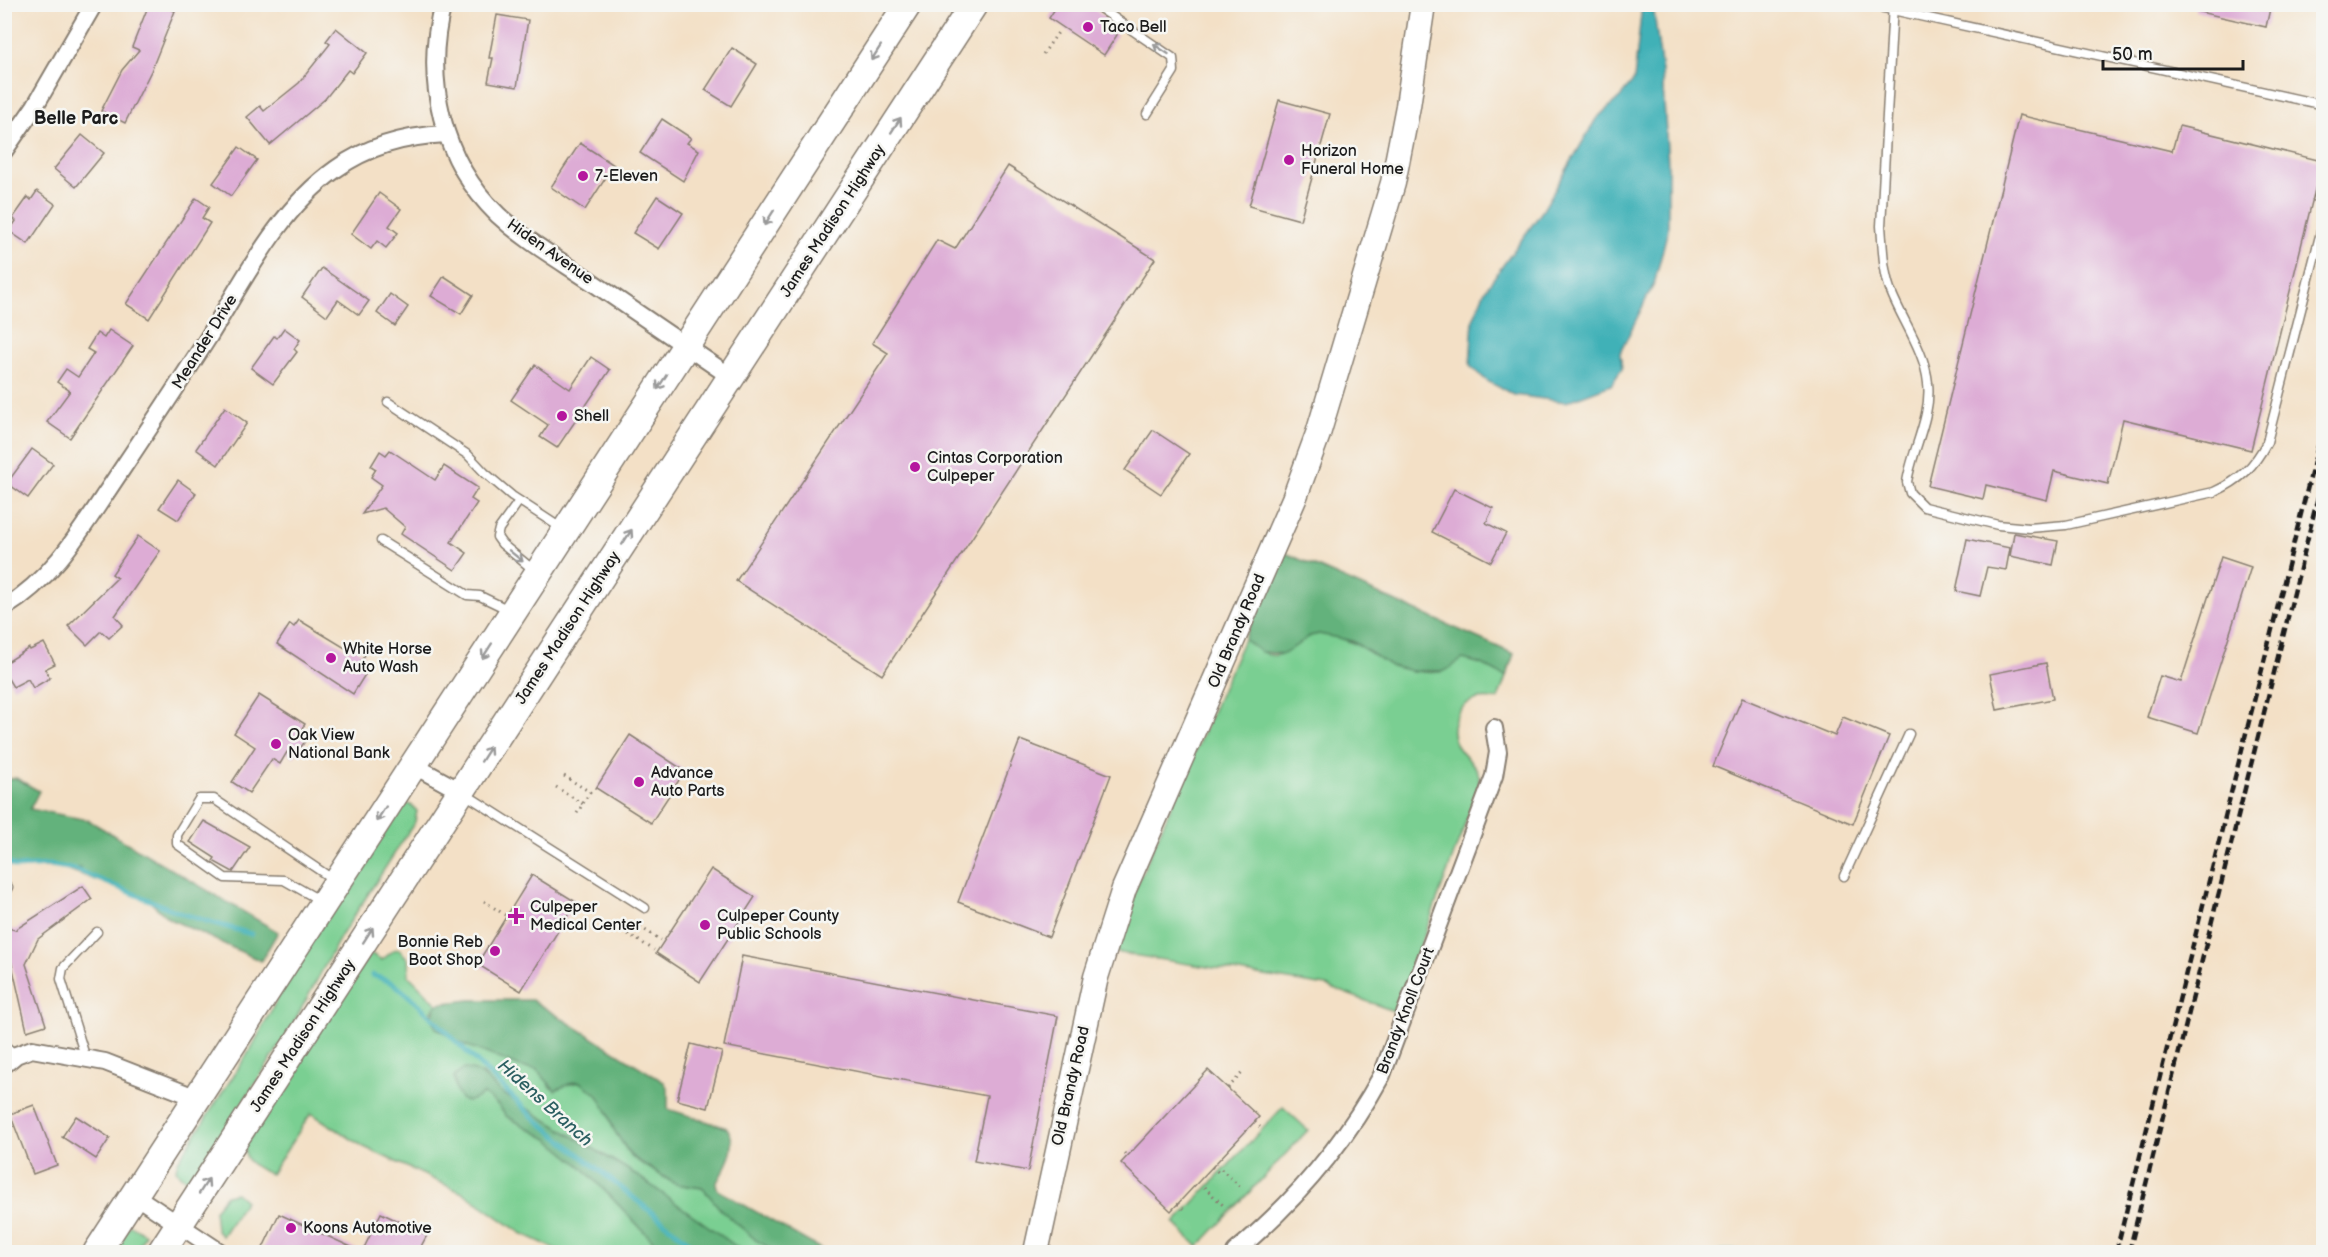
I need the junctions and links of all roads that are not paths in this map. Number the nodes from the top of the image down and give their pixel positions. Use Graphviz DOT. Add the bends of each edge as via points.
graph roads {
  1 [pos="94,4"];
  2 [pos="443,4"];
  3 [pos="908,4"];
  4 [pos="1094,4"];
  5 [pos="1423,4"];
  6 [pos="1865,4"];
  7 [pos="971,6"];
  8 [pos="1893,8"];
  9 [pos="2324,105"];
  10 [pos="1147,114"];
  11 [pos="446,134"];
  12 [pos="4,151"];
  13 [pos="2324,220"];
  14 [pos="686,346"];
  15 [pos="731,377"];
  16 [pos="388,402"];
  17 [pos="519,501"];
  18 [pos="565,531"];
  19 [pos="381,542"];
  20 [pos="538,573"];
  21 [pos="4,608"];
  22 [pos="512,612"];
  23 [pos="1494,728"];
  24 [pos="1909,734"];
  25 [pos="413,765"];
  26 [pos="462,792"];
  27 [pos="1844,876"];
  28 [pos="331,892"];
  29 [pos="645,908"];
  30 [pos="97,932"];
  31 [pos="8,1055"];
  32 [pos="87,1059"];
  33 [pos="197,1098"];
  34 [pos="134,1195"];
  35 [pos="179,1225"];
  36 [pos="97,1252"];
  37 [pos="161,1252"];
  38 [pos="220,1252"];
  39 [pos="1036,1252"];
  40 [pos="1235,1252"];
  1 -- 12 [label="street"];
  2 -- 11 [label="street, Hiden Avenue" via="434,75"];
  3 -- 14 [label="main road, one-way"];
  10 -- 4 [label="lane, one-way" via="1174,71 1173,58"];
  5 -- 39 [label="street, Old Brandy Road" via="1393,183 1340,368 1294,499 1124,890 1103,949"];
  6 -- 8 [label="lane"];
  15 -- 7 [label="main road, James Madison Highway, one-way"];
  8 -- 9 [label="lane"];
  8 -- 13 [label="lane" via="1881,226 1891,291 1928,384 1928,402 1907,482 1910,492 1924,507 1998,525 2066,525 2214,492 2239,478 2259,458 2267,442"];
  11 -- 14 [label="street, Hiden Avenue" via="477,191 503,219"];
  11 -- 21 [label="street, Meander Drive" via="390,141 358,154 313,189 266,246 65,554 43,578"];
  14 -- 15 [label="street, Hiden Avenue"];
  14 -- 18 [label="main road, one-way"];
  26 -- 15 [label="main road, James Madison Highway, one-way"];
  16 -- 17 [label="lane" via="468,454 485,474"];
  17 -- 18 [label="lane"];
  17 -- 20 [label="lane, one-way" via="497,537"];
  18 -- 20 [label="main road"];
  19 -- 22 [label="lane" via="466,595 480,596"];
  20 -- 22 [label="main road"];
  22 -- 25 [label="main road, one-way"];
  23 -- 40 [label="street, Brandy Knoll Court" via="1498,752 1494,776 1382,1075 1329,1158 1296,1197"];
  24 -- 27 [label="lane"];
  25 -- 26 [label="street"];
  25 -- 28 [label="main road, one-way"];
  26 -- 29 [label="lane"];
  35 -- 26 [label="main road, James Madison Highway, one-way"];
  28 -- 28 [label="lane" via="284,880 225,878 177,844 177,835 198,799 214,799"];
  28 -- 33 [label="main road"];
  30 -- 32 [label="lane" via="63,968 61,979"];
  31 -- 32 [label="street" via="32,1050"];
  32 -- 33 [label="street" via="105,1062"];
  33 -- 34 [label="main road"];
  34 -- 35 [label="street"];
  34 -- 36 [label="main road"];
  35 -- 37 [label="main road, James Madison Highway"];
  35 -- 38 [label="street"];
}
